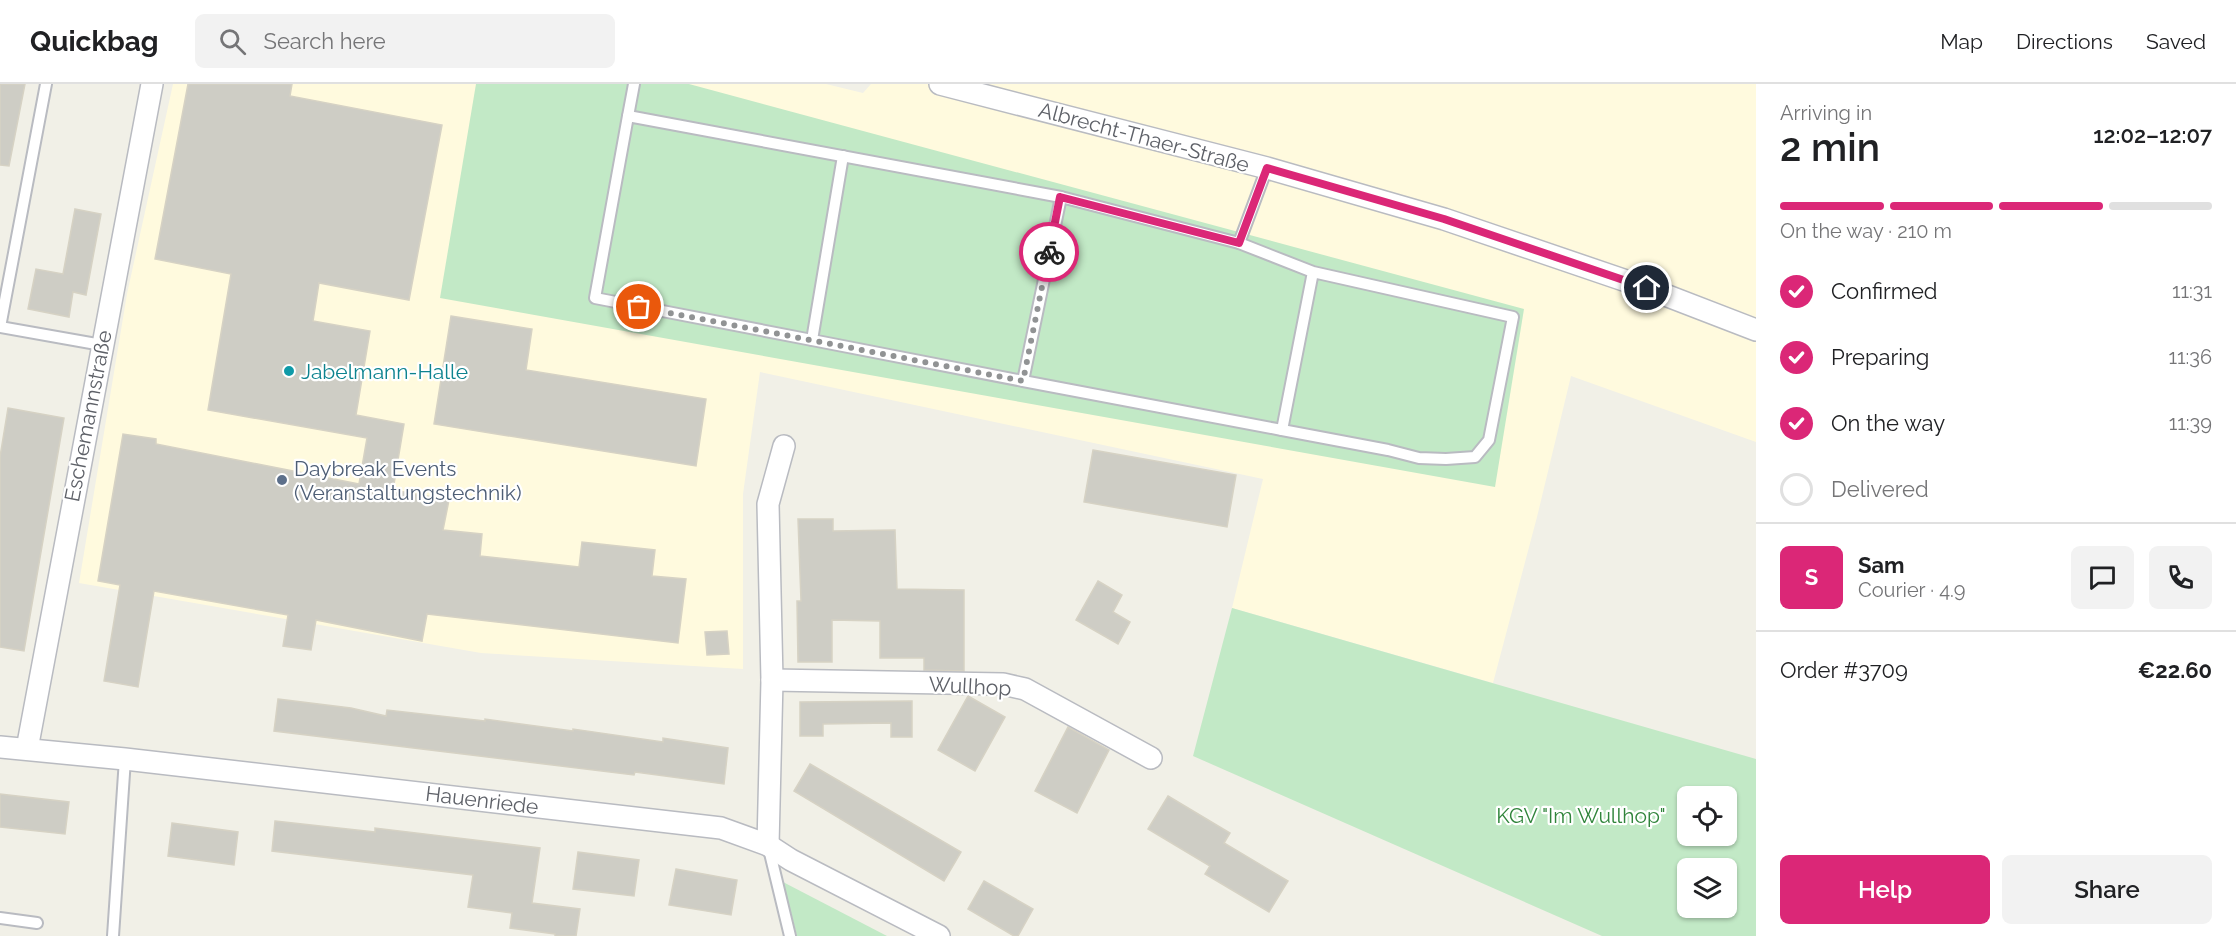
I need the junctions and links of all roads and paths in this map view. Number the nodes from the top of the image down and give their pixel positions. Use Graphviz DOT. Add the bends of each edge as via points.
graph roads {
  1 [pos="46,84"];
  2 [pos="152,84"];
  3 [pos="634,84"];
  4 [pos="940,84"];
  5 [pos="628,116"];
  6 [pos="843,156"];
  7 [pos="1267,168"];
  8 [pos="1060,197"];
  9 [pos="1239,243"];
  10 [pos="1313,272"];
  11 [pos="0,327"];
  12 [pos="1756,330"];
  13 [pos="812,340"];
  14 [pos="102,345"];
  15 [pos="1023,381"];
  16 [pos="1282,430"];
  17 [pos="784,446"];
  18 [pos="772,680"];
  19 [pos="0,747"];
  20 [pos="27,749"];
  21 [pos="1151,758"];
  22 [pos="125,759"];
  23 [pos="768,845"];
  24 [pos="0,918"];
  25 [pos="37,923"];
  26 [pos="112,936"];
  27 [pos="790,936"];
  28 [pos="939,936"];
  1 -- 11 [label="lane"];
  2 -- 14 [label="street, Eschemannstraße"];
  3 -- 5 [label="lane"];
  4 -- 7 [label="street, Albrecht-Thaer-Straße"];
  5 -- 6 [label="lane"];
  5 -- 13 [label="lane" via="595,298"];
  6 -- 8 [label="lane"];
  6 -- 13 [label="lane"];
  7 -- 9 [label="lane"];
  7 -- 12 [label="street, Albrecht-Thaer-Straße" via="1444,219 1647,288"];
  8 -- 9 [label="lane"];
  8 -- 15 [label="lane"];
  9 -- 10 [label="lane"];
  10 -- 16 [label="lane"];
  10 -- 16 [label="lane" via="1513,317 1489,440 1474,457 1437,459"];
  11 -- 14 [label="lane"];
  13 -- 15 [label="lane"];
  14 -- 20 [label="street, Eschemannstraße"];
  15 -- 16 [label="lane"];
  17 -- 18 [label="street" via="768,504"];
  18 -- 21 [label="street, Wullhop" via="1004,684 1025,689"];
  18 -- 23 [label="street"];
  19 -- 20 [label="street, Hauenriede"];
  20 -- 22 [label="street, Hauenriede"];
  22 -- 23 [label="street, Hauenriede" via="721,828"];
  22 -- 26 [label="lane"];
  23 -- 27 [label="lane"];
  23 -- 28 [label="street, Hauenriede"];
  24 -- 25 [label="lane"];
}
